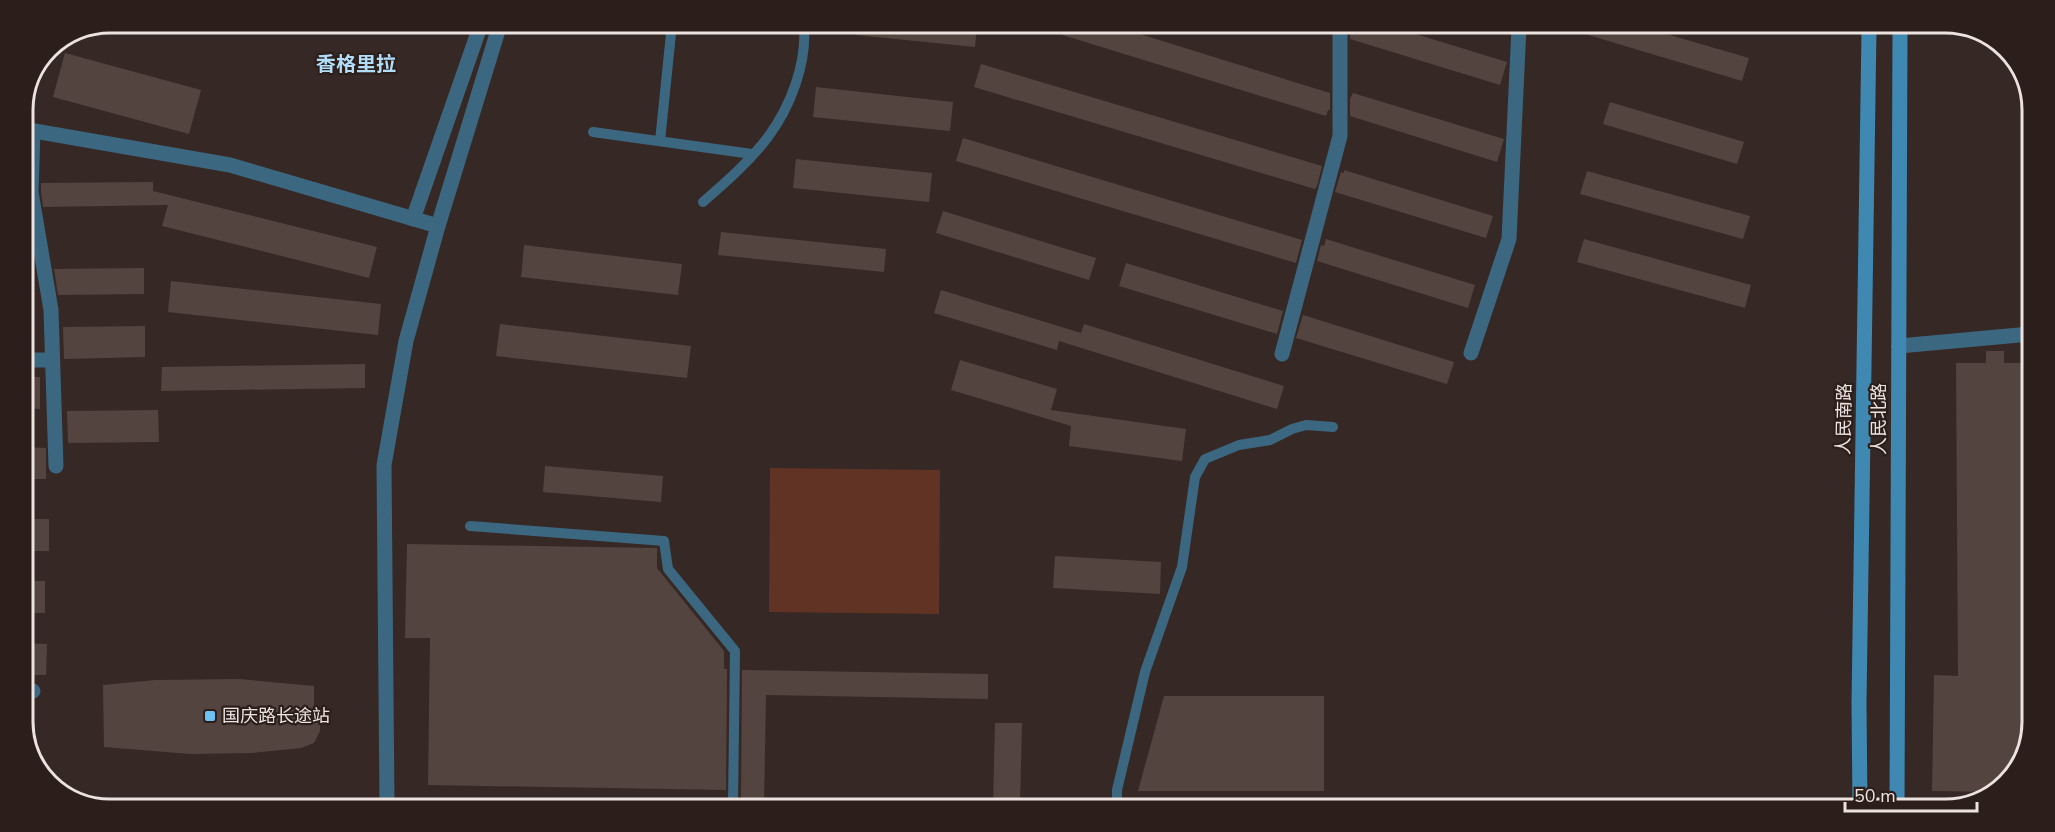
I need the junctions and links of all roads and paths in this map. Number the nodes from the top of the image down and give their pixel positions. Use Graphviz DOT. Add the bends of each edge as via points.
graph roads {
  1 [pos="478,33"];
  2 [pos="497,33"];
  3 [pos="671,33"];
  4 [pos="805,33"];
  5 [pos="1340,33"];
  6 [pos="1519,33"];
  7 [pos="1869,33"];
  8 [pos="1900,33"];
  9 [pos="33,131"];
  10 [pos="593,132"];
  11 [pos="660,141"];
  12 [pos="752,154"];
  13 [pos="703,202"];
  14 [pos="33,204"];
  15 [pos="413,219"];
  16 [pos="438,226"];
  17 [pos="2022,335"];
  18 [pos="1899,346"];
  19 [pos="1471,353"];
  20 [pos="1282,354"];
  21 [pos="33,360"];
  22 [pos="52,360"];
  23 [pos="1332,427"];
  24 [pos="56,466"];
  25 [pos="470,526"];
  26 [pos="387,799"];
  27 [pos="733,799"];
  28 [pos="1117,799"];
  29 [pos="1860,799"];
  30 [pos="1897,799"];
  1 -- 15 [label="street"];
  2 -- 16 [label="street"];
  3 -- 11 [label="lane"];
  4 -- 12 [label="lane" via="800,70 789,100 768,137"];
  5 -- 20 [label="street" via="1340,136"];
  6 -- 19 [label="street" via="1509,239"];
  7 -- 29 [label="main road, 人民南路"];
  8 -- 18 [label="main road, 人民北路"];
  9 -- 15 [label="street" via="230,165"];
  10 -- 11 [label="lane"];
  11 -- 12 [label="lane"];
  12 -- 13 [label="lane"];
  14 -- 22 [label="street" via="51,310"];
  15 -- 16 [label="street"];
  16 -- 26 [label="street" via="406,341 384,465"];
  17 -- 18 [label="street"];
  18 -- 30 [label="main road, 人民北路"];
  21 -- 22 [label="street"];
  22 -- 24 [label="street"];
  23 -- 28 [label="lane" via="1306,425 1205,459 1195,477 1182,567 1137,701"];
  25 -- 27 [label="lane" via="663,541 668,569 735,651"];
}
